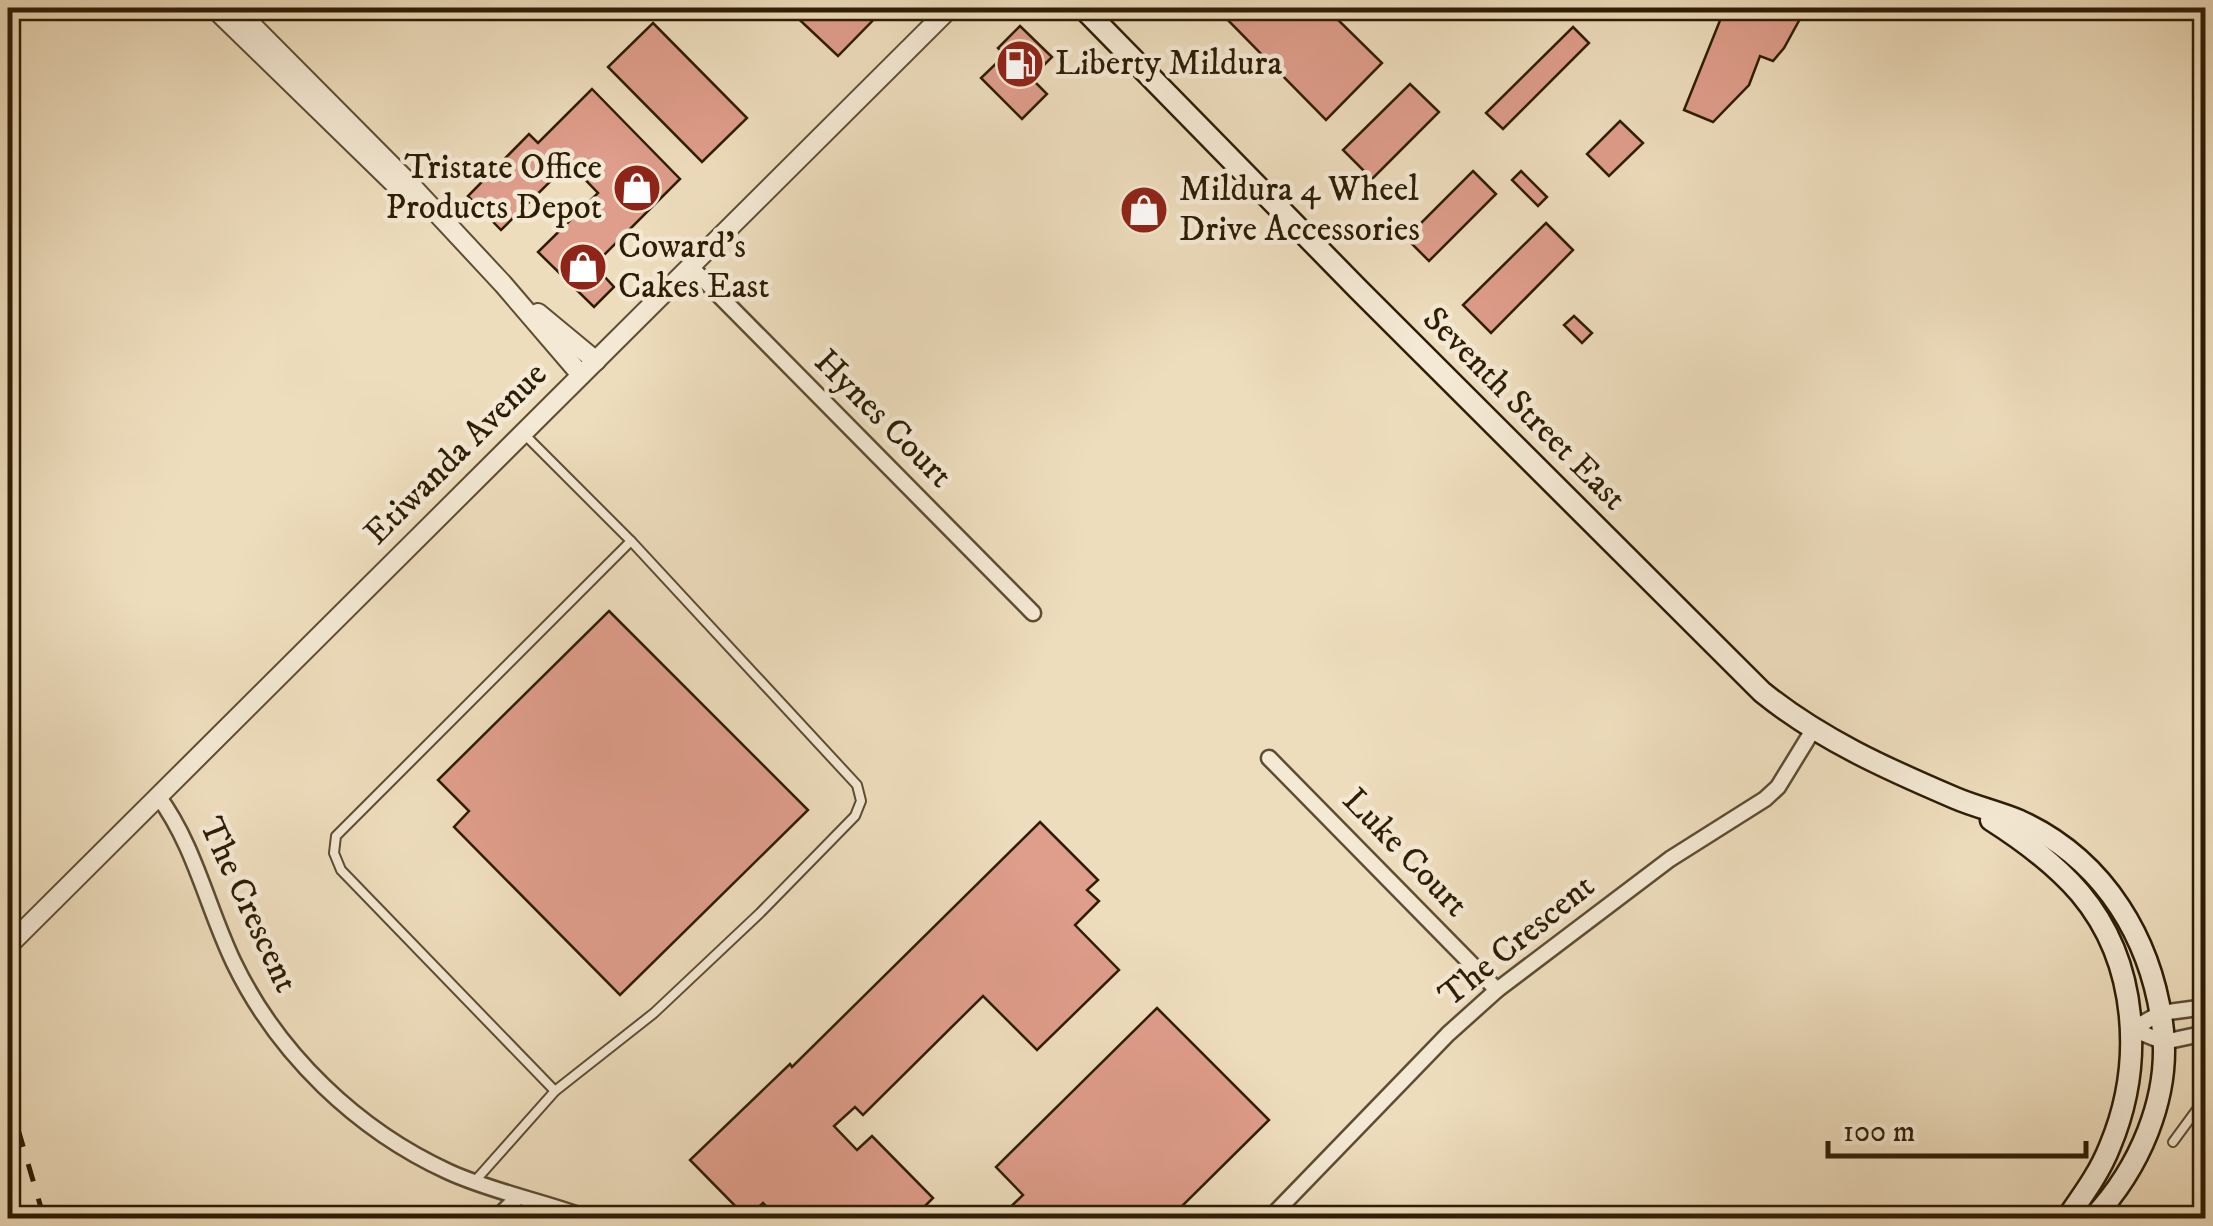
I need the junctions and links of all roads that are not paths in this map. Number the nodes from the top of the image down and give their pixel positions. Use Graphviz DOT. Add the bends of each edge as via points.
graph roads {
  1 [pos="214,8"];
  2 [pos="235,8"];
  3 [pos="950,8"];
  4 [pos="1083,8"];
  5 [pos="465,246"];
  6 [pos="690,266"];
  7 [pos="503,284"];
  8 [pos="596,361"];
  9 [pos="581,375"];
  10 [pos="522,433"];
  11 [pos="630,541"];
  12 [pos="1033,613"];
  13 [pos="1813,730"];
  14 [pos="1269,758"];
  15 [pos="158,796"];
  16 [pos="1960,800"];
  17 [pos="8,946"];
  18 [pos="1497,990"];
  19 [pos="2206,1007"];
  20 [pos="2160,1013"];
  21 [pos="2132,1029"];
  22 [pos="2206,1033"];
  23 [pos="2164,1042"];
  24 [pos="555,1091"];
  25 [pos="2206,1097"];
  26 [pos="2173,1142"];
  27 [pos="475,1181"];
  28 [pos="518,1197"];
  29 [pos="498,1218"];
  30 [pos="587,1218"];
  31 [pos="1270,1218"];
  32 [pos="2067,1218"];
  33 [pos="2093,1218"];
  1 -- 5 [label="street"];
  2 -- 5 [label="street"];
  3 -- 6 [label="street, Etiwanda Avenue"];
  4 -- 13 [label="main road, Seventh Street East" via="1732,664"];
  5 -- 7 [label="street"];
  6 -- 8 [label="street, Etiwanda Avenue"];
  6 -- 12 [label="street, Hynes Court"];
  7 -- 8 [label="street"];
  7 -- 9 [label="street"];
  8 -- 9 [label="street, Etiwanda Avenue"];
  9 -- 10 [label="street, Etiwanda Avenue"];
  10 -- 11 [label="lane"];
  10 -- 15 [label="street, Etiwanda Avenue"];
  11 -- 24 [label="lane" via="336,836 341,870"];
  11 -- 24 [label="lane" via="857,784 862,802 760,914 654,1013"];
  13 -- 16 [label="main road, Seventh Street East"];
  13 -- 18 [label="street, The Crescent" via="1765,799 1670,859"];
  14 -- 18 [label="street, Luke Court"];
  15 -- 17 [label="street, Etiwanda Avenue"];
  15 -- 27 [label="street, The Crescent" via="183,833 235,965 286,1045 363,1120 400,1146"];
  16 -- 20 [label="main road, Seventh Street East" via="2056,842 2107,888 2141,945"];
  16 -- 21 [label="main road, Seventh Street East" via="2026,842 2081,895 2117,960"];
  18 -- 31 [label="street, The Crescent"];
  19 -- 20 [label="street"];
  20 -- 21 [label="street"];
  20 -- 23 [label="main road, Seventh Street East"];
  21 -- 23 [label="street"];
  21 -- 32 [label="main road, Seventh Street East" via="2123,1112 2109,1150"];
  22 -- 23 [label="street"];
  23 -- 33 [label="main road, Seventh Street East" via="2142,1146"];
  24 -- 27 [label="lane"];
  25 -- 26 [label="lane"];
  27 -- 28 [label="street, The Crescent"];
  28 -- 29 [label="street"];
  28 -- 30 [label="street, The Crescent"];
}
